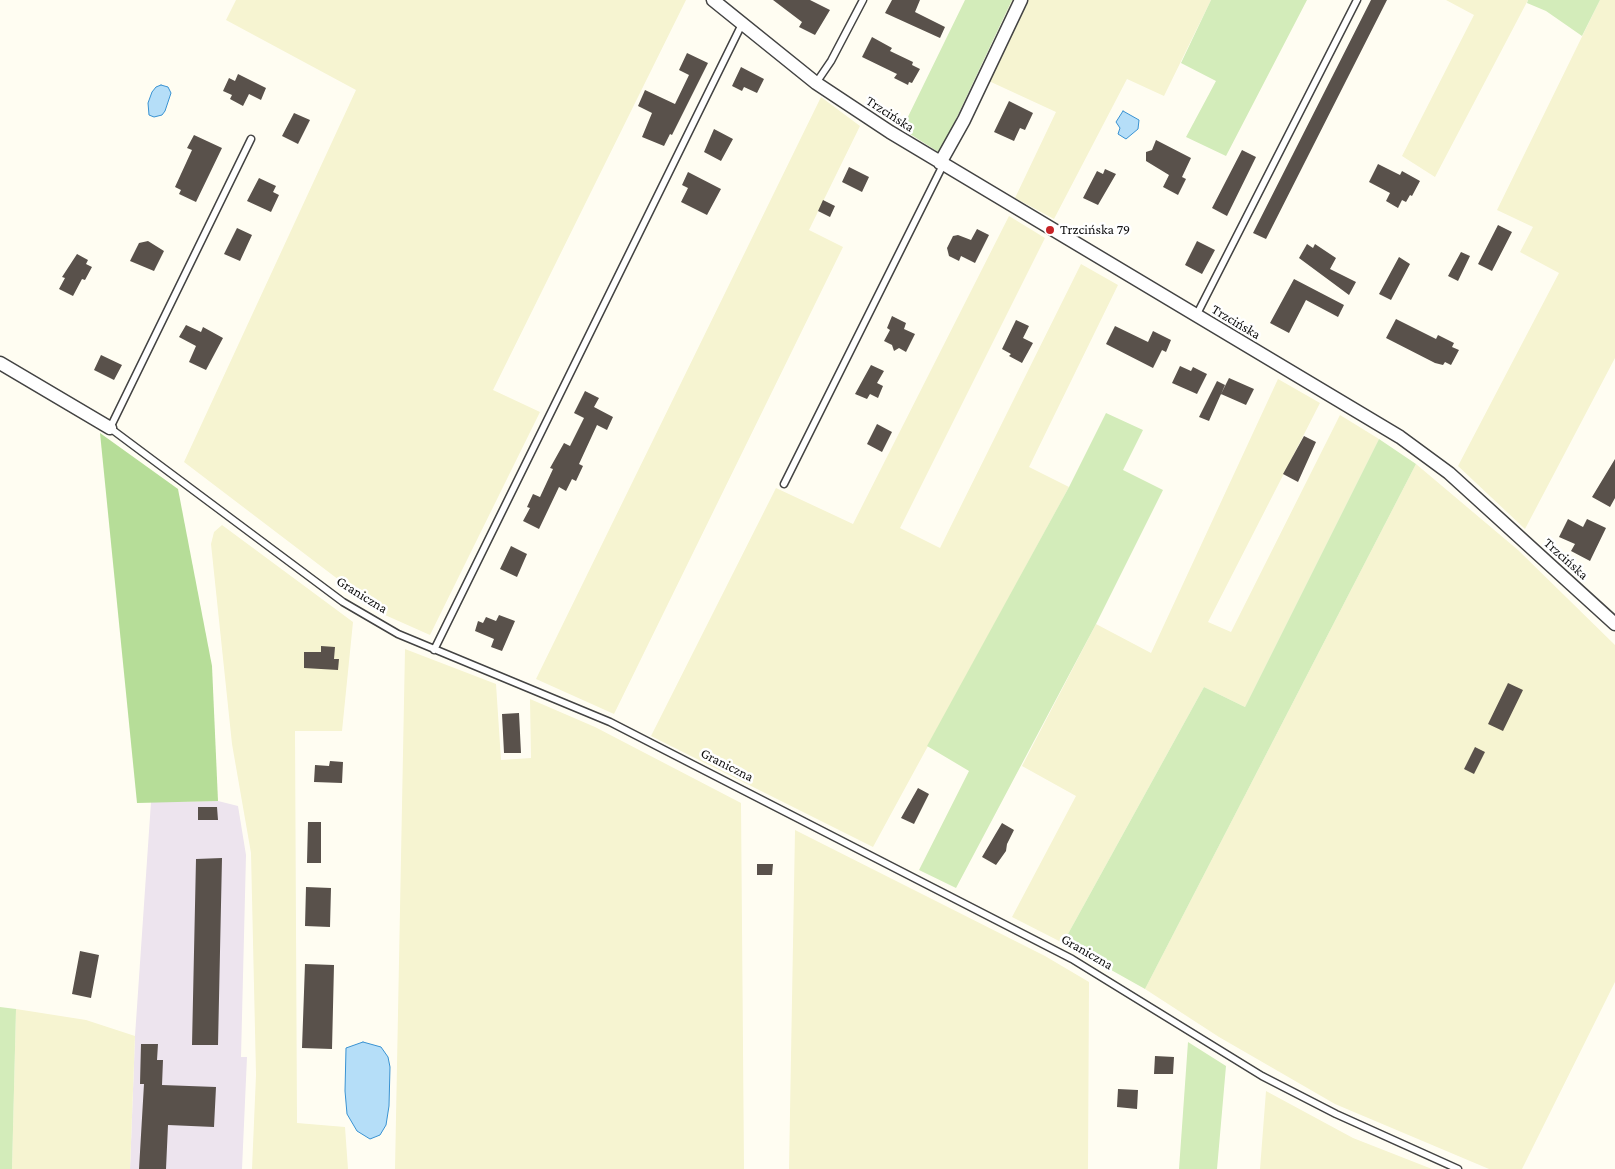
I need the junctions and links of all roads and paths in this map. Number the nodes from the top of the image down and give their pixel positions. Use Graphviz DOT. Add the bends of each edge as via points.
graph roads {
  1 [pos="713,0"];
  2 [pos="863,0"];
  3 [pos="1021,0"];
  4 [pos="1357,0"];
  5 [pos="742,24"];
  6 [pos="816,83"];
  7 [pos="251,139"];
  8 [pos="942,164"];
  9 [pos="1196,316"];
  10 [pos="0,363"];
  11 [pos="110,428"];
  12 [pos="784,484"];
  13 [pos="1615,624"];
  14 [pos="434,650"];
  15 [pos="1458,1169"];
  1 -- 5 [label="street, Trzcińska"];
  2 -- 6 [label="lane"];
  3 -- 8 [label="street"];
  4 -- 9 [label="lane"];
  5 -- 6 [label="street, Trzcińska"];
  5 -- 14 [label="lane"];
  6 -- 8 [label="street, Trzcińska"];
  7 -- 11 [label="lane"];
  8 -- 9 [label="street, Trzcińska"];
  8 -- 12 [label="lane"];
  9 -- 13 [label="street, Trzcińska" via="1407,442 1449,473"];
  10 -- 11 [label="street, Graniczna"];
  11 -- 14 [label="lane, Graniczna" via="343,602 398,634"];
  14 -- 15 [label="lane, Graniczna" via="632,733 1072,959 1270,1080 1394,1142"];
}
